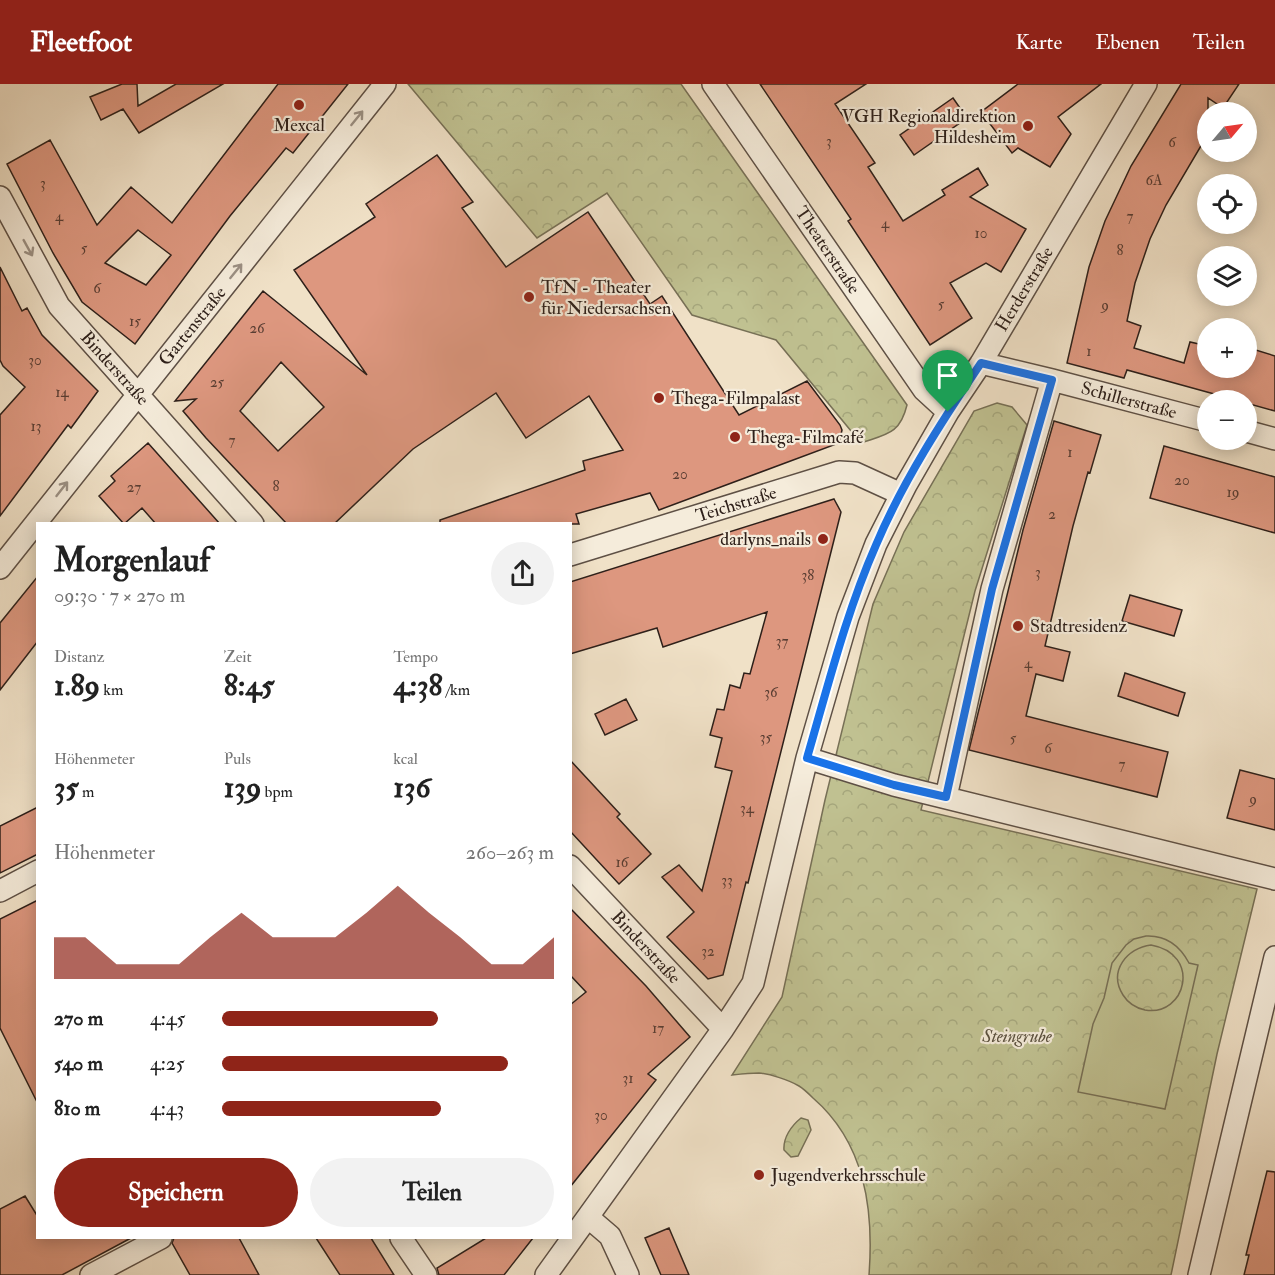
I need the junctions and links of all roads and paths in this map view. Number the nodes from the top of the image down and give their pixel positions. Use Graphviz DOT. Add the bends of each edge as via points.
graph roads {
  1 [pos="385,84"];
  2 [pos="713,84"];
  3 [pos="1146,84"];
  4 [pos="0,197"];
  5 [pos="981,363"];
  6 [pos="1052,380"];
  7 [pos="138,393"];
  8 [pos="948,412"];
  9 [pos="1197,418"];
  10 [pos="1257,434"];
  11 [pos="1275,439"];
  12 [pos="901,494"];
  13 [pos="36,522"];
  14 [pos="36,522"];
  15 [pos="251,522"];
  16 [pos="572,554"];
  17 [pos="0,568"];
  18 [pos="807,758"];
  19 [pos="946,797"];
  20 [pos="572,868"];
  21 [pos="36,872"];
  22 [pos="1275,879"];
  23 [pos="0,891"];
  24 [pos="1275,957"];
  25 [pos="723,1029"];
  26 [pos="589,1218"];
  27 [pos="159,1239"];
  28 [pos="402,1239"];
  29 [pos="92,1275"];
  30 [pos="426,1275"];
  31 [pos="546,1275"];
  32 [pos="628,1275"];
  33 [pos="1199,1275"];
  7 -- 1 [label="street, Gartenstraße, one-way"];
  2 -- 8 [label="street, Theaterstraße" via="924,390"];
  3 -- 5 [label="street, Herderstraße"];
  4 -- 7 [label="street, Binderstraße, one-way" via="59,306"];
  5 -- 6 [label="street, Schillerstraße"];
  5 -- 8 [label="street, Herderstraße"];
  6 -- 9 [label="street, Schillerstraße"];
  6 -- 19 [label="street" via="992,589"];
  14 -- 7 [label="street, Gartenstraße, one-way"];
  7 -- 15 [label="street, Binderstraße"];
  8 -- 12 [label="street, Herderstraße"];
  10 -- 11 [label="street"];
  12 -- 16 [label="street, Teichstraße" via="855,473 839,472"];
  12 -- 18 [label="street" via="876,544 848,617"];
  17 -- 13 [label="street, Gartenstraße, one-way"];
  18 -- 19 [label="street"];
  18 -- 25 [label="street" via="753,983"];
  19 -- 22 [label="street"];
  20 -- 25 [label="street, Binderstraße"];
  21 -- 23 [label="street"];
  24 -- 33 [label="street"];
  25 -- 26 [label="street"];
  26 -- 31 [label="street"];
  26 -- 32 [label="street" via="610,1236"];
  27 -- 29 [label="street"];
  28 -- 30 [label="street"];
}
